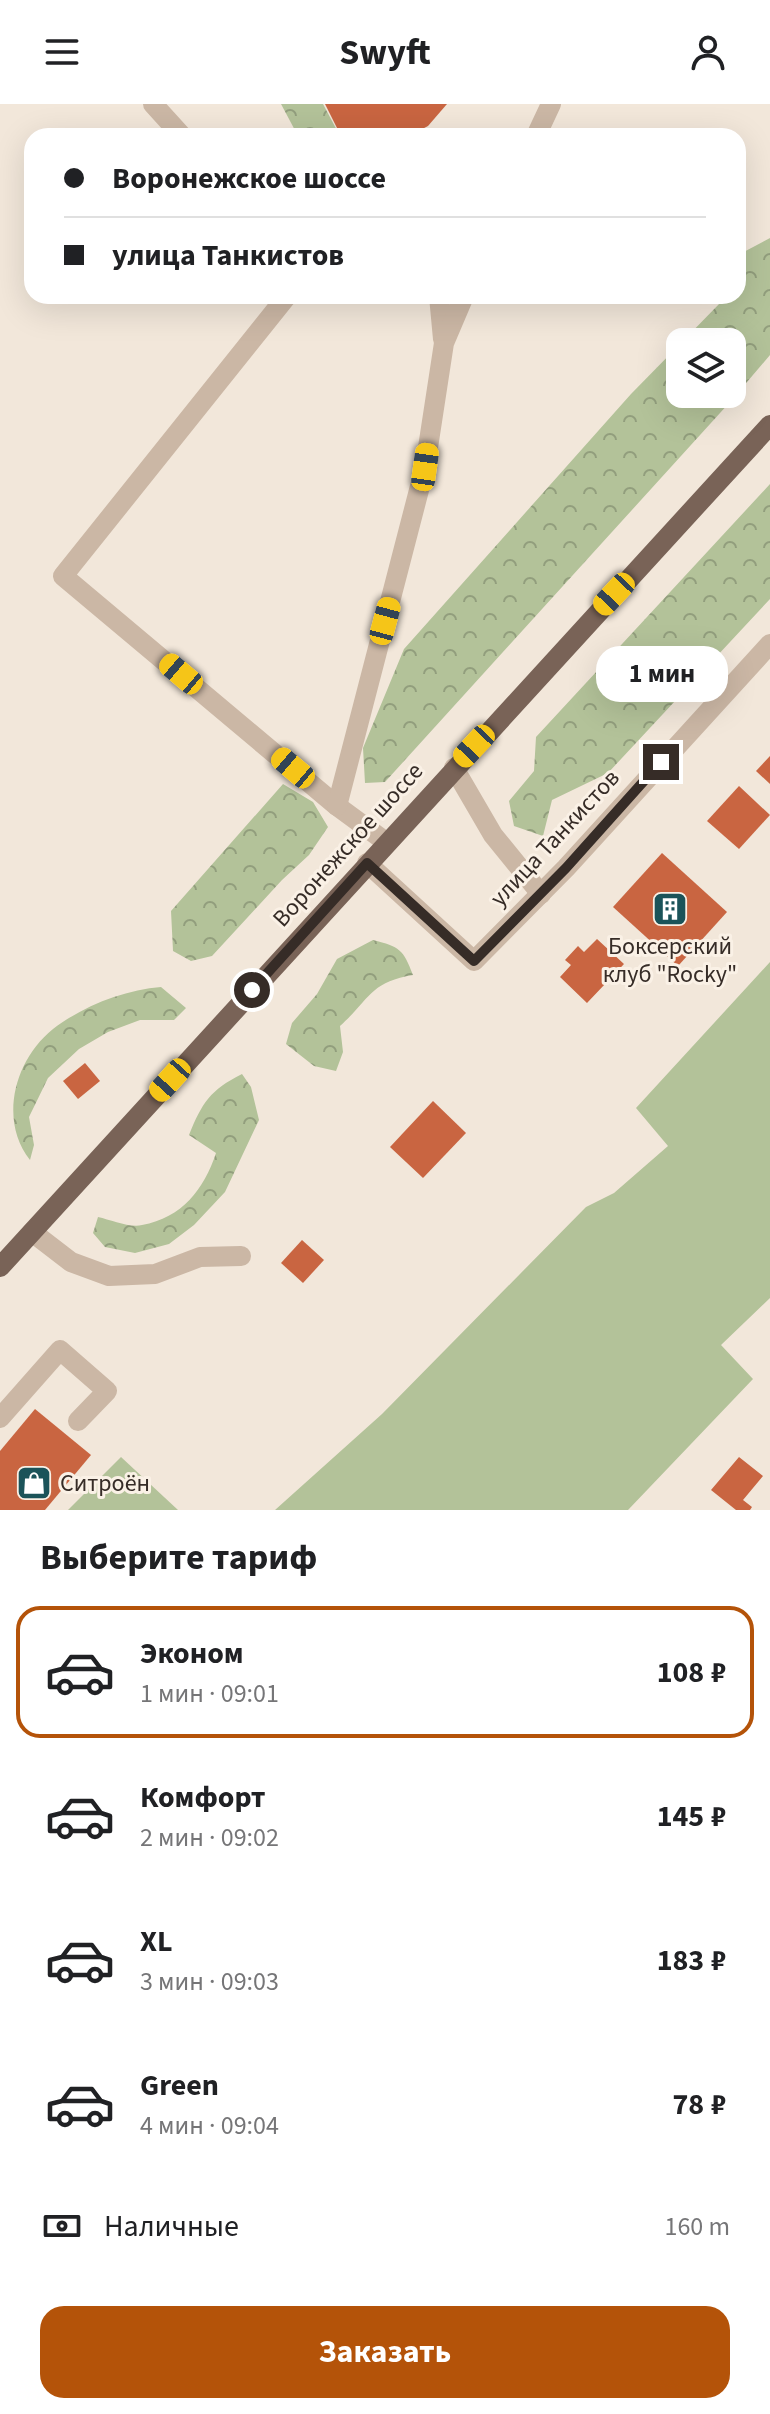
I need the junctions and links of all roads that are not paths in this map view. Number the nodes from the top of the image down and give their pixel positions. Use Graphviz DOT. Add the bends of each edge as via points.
graph roads {
  1 [pos="153,104"];
  2 [pos="551,104"];
  3 [pos="175,128"];
  4 [pos="540,128"];
  5 [pos="281,304"];
  6 [pos="440,304"];
  7 [pos="461,304"];
  8 [pos="444,343"];
  9 [pos="770,425"];
  10 [pos="770,644"];
  11 [pos="454,768"];
  12 [pos="337,806"];
  13 [pos="386,842"];
  14 [pos="367,863"];
  15 [pos="541,894"];
  16 [pos="32,1232"];
  17 [pos="241,1256"];
  18 [pos="0,1267"];
  19 [pos="0,1418"];
  20 [pos="78,1421"];
  1 -- 3 [label="street"];
  2 -- 4 [label="street"];
  5 -- 12 [label="street" via="63,576"];
  6 -- 8 [label="street"];
  7 -- 8 [label="street"];
  8 -- 12 [label="street" via="425,467"];
  9 -- 11 [label="main road, Воронежское шоссе"];
  10 -- 15 [label="street, улица Танкистов"];
  11 -- 13 [label="main road, Воронежское шоссе"];
  11 -- 15 [label="street" via="493,835"];
  12 -- 13 [label="street"];
  13 -- 14 [label="main road, Воронежское шоссе"];
  14 -- 15 [label="street, улица Танкистов" via="474,961"];
  14 -- 16 [label="main road, Воронежское шоссе"];
  16 -- 17 [label="street" via="71,1262 109,1276 155,1274 200,1257"];
  16 -- 18 [label="main road, Воронежское шоссе"];
  19 -- 20 [label="street" via="60,1350 107,1391"];
}
